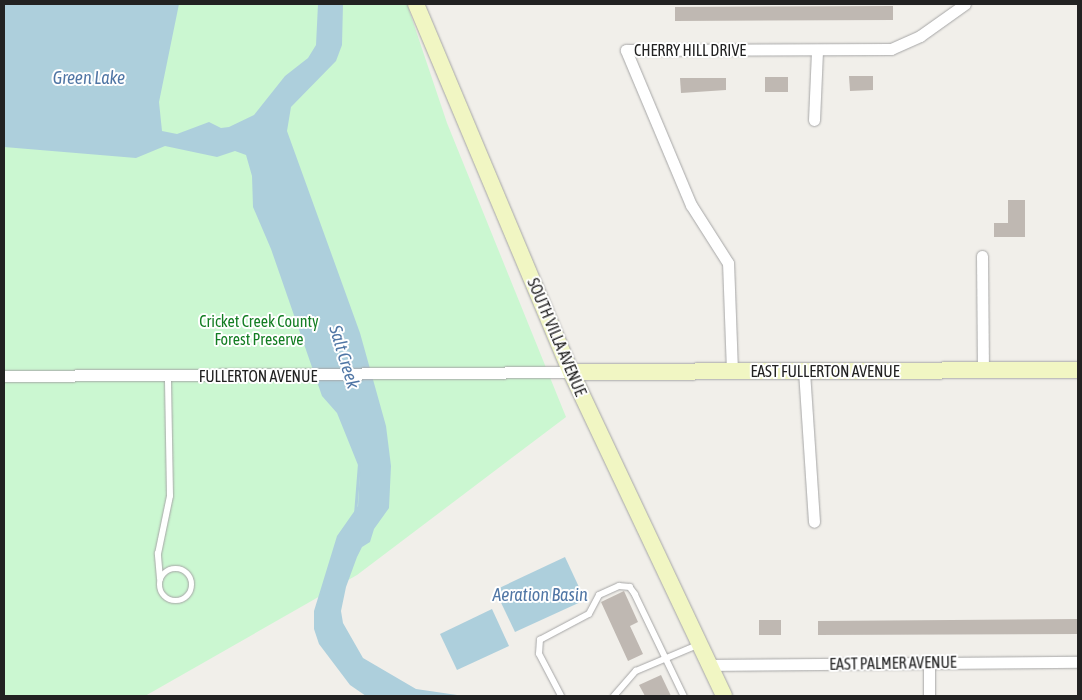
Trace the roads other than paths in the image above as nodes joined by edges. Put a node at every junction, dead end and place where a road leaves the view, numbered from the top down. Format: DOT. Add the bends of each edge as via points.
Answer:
graph roads {
  1 [pos="416,4"];
  2 [pos="964,4"];
  3 [pos="816,50"];
  4 [pos="814,120"];
  5 [pos="982,256"];
  6 [pos="983,370"];
  7 [pos="1078,370"];
  8 [pos="732,371"];
  9 [pos="804,371"];
  10 [pos="571,372"];
  11 [pos="4,376"];
  12 [pos="168,376"];
  13 [pos="814,522"];
  14 [pos="160,579"];
  15 [pos="698,645"];
  16 [pos="666,658"];
  17 [pos="1078,662"];
  18 [pos="929,663"];
  19 [pos="708,665"];
  20 [pos="561,696"];
  21 [pos="614,696"];
  22 [pos="684,696"];
  23 [pos="724,696"];
  24 [pos="929,696"];
  1 -- 10 [label="main road, SOUTH VILLA AVENUE"];
  2 -- 3 [label="street, CHERRY HILL DRIVE" via="920,36 891,48"];
  3 -- 4 [label="street"];
  3 -- 8 [label="street, CHERRY HILL DRIVE" via="626,50 691,205 728,263"];
  5 -- 6 [label="street"];
  6 -- 7 [label="main road, EAST FULLERTON AVENUE"];
  6 -- 9 [label="main road, EAST FULLERTON AVENUE"];
  8 -- 9 [label="main road, EAST FULLERTON AVENUE"];
  8 -- 10 [label="main road, EAST FULLERTON AVENUE"];
  9 -- 13 [label="street"];
  10 -- 12 [label="street, FULLERTON AVENUE"];
  10 -- 15 [label="main road, SOUTH VILLA AVENUE"];
  11 -- 12 [label="street, FULLERTON AVENUE"];
  12 -- 14 [label="lane" via="171,482 157,562"];
  14 -- 14 [label="lane" via="160,589 170,600 181,600 189,593 190,578 183,570 172,569"];
  15 -- 16 [label="lane"];
  15 -- 19 [label="main road, SOUTH VILLA AVENUE"];
  16 -- 20 [label="lane" via="635,594 630,587 619,586 599,595 589,614 540,640 539,654"];
  16 -- 21 [label="lane" via="636,671"];
  16 -- 22 [label="lane"];
  17 -- 18 [label="street, EAST PALMER AVENUE"];
  18 -- 19 [label="street, EAST PALMER AVENUE"];
  18 -- 24 [label="street"];
  19 -- 23 [label="main road, SOUTH VILLA AVENUE"];
}
